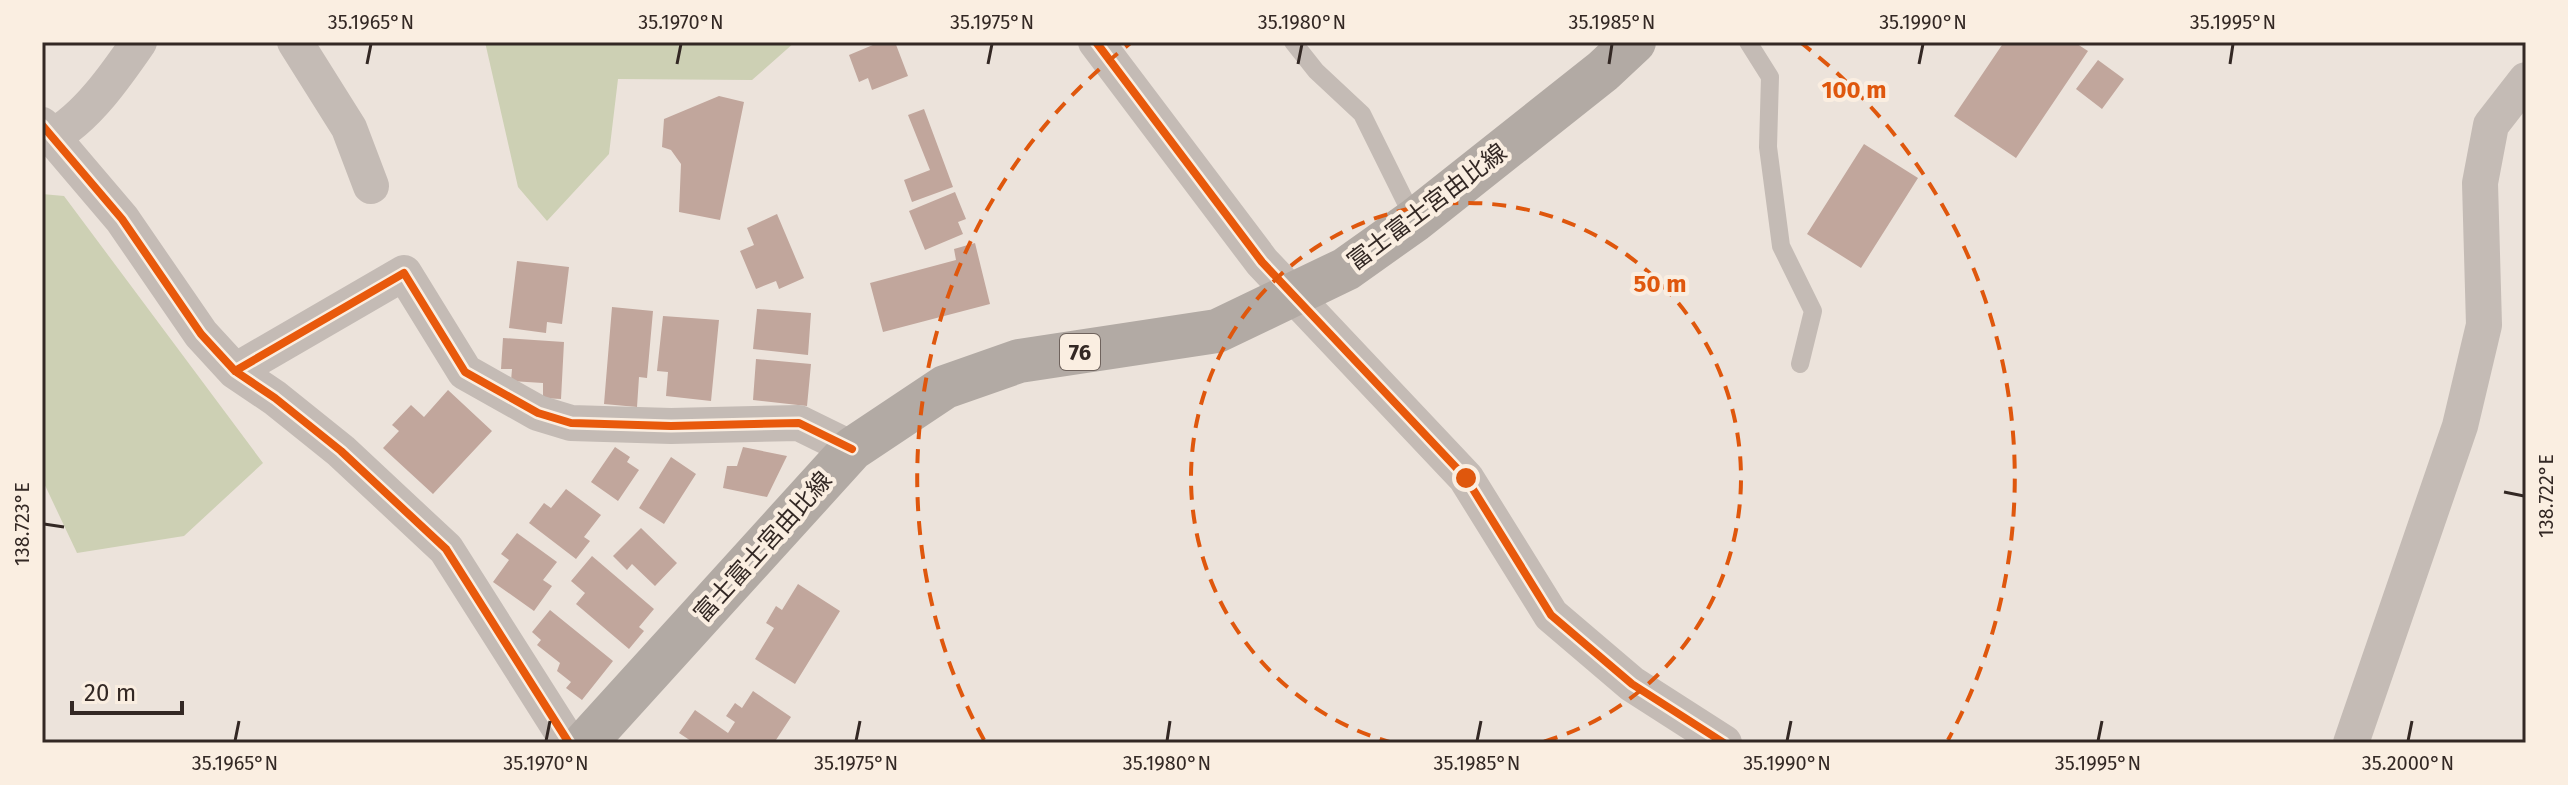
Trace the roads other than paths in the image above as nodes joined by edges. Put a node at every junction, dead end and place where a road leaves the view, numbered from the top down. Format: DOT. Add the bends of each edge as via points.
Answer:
graph roads {
  1 [pos="139,42"];
  2 [pos="295,42"];
  3 [pos="1096,42"];
  4 [pos="1293,42"];
  5 [pos="1634,42"];
  6 [pos="1748,42"];
  7 [pos="2526,80"];
  8 [pos="46,131"];
  9 [pos="371,186"];
  10 [pos="1415,220"];
  11 [pos="1292,295"];
  12 [pos="1800,364"];
  13 [pos="235,371"];
  14 [pos="852,449"];
  15 [pos="1694,732"];
  16 [pos="569,743"];
  17 [pos="585,743"];
  18 [pos="1724,743"];
  19 [pos="2351,743"];
  1 -- 8 [label="street" via="67,128"];
  2 -- 9 [label="street" via="349,128"];
  3 -- 11 [label="street"];
  4 -- 10 [label="lane" via="1362,114"];
  5 -- 10 [label="main road, 富士富士宮由比線 / 76"];
  6 -- 12 [label="lane" via="1770,77 1768,147 1781,246 1813,311"];
  7 -- 19 [label="street" via="2491,125 2480,183 2484,325 2460,426"];
  8 -- 13 [label="street" via="122,219 201,334"];
  10 -- 11 [label="main road, 富士富士宮由比線 / 76" via="1346,269"];
  11 -- 14 [label="main road, 富士富士宮由比線 / 76" via="1217,331 1019,361 945,387"];
  11 -- 15 [label="street" via="1466,478 1551,615"];
  13 -- 14 [label="street" via="404,273 465,372 538,413 571,423 799,423"];
  13 -- 16 [label="street" via="341,451 446,549"];
  14 -- 17 [label="main road, 富士富士宮由比線 / 76"];
  15 -- 18 [label="street"];
}
